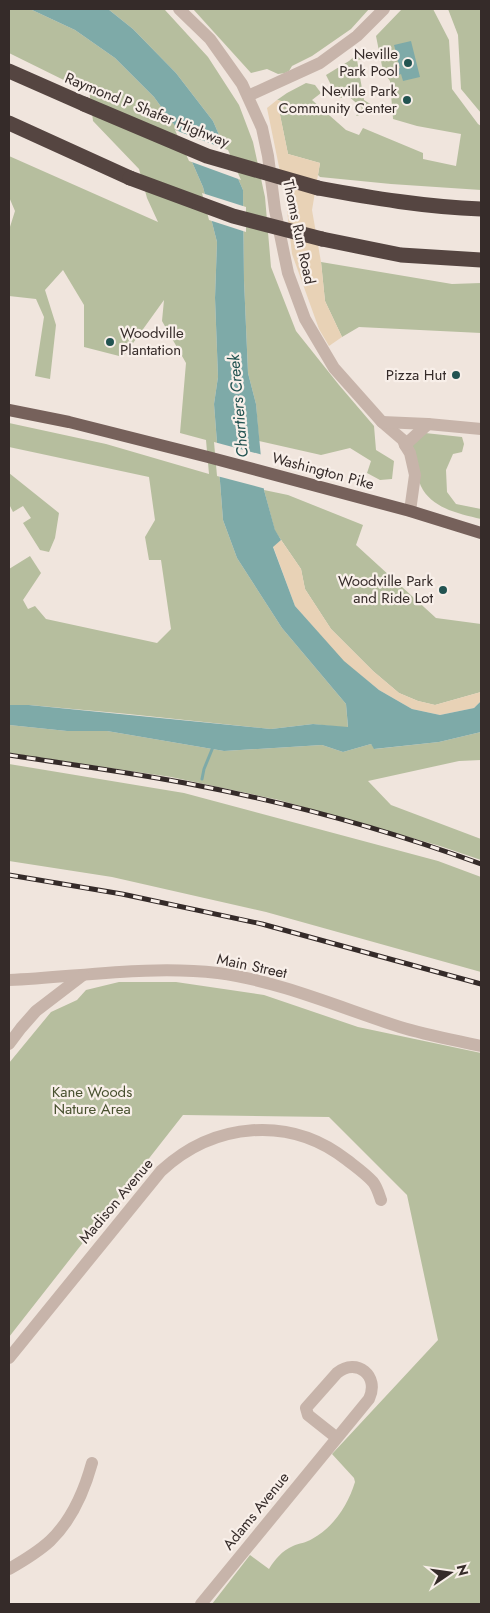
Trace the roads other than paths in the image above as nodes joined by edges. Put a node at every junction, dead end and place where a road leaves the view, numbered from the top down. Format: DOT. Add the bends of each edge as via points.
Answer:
graph roads {
  1 [pos="178,9"];
  2 [pos="384,9"];
  3 [pos="9,71"];
  4 [pos="248,96"];
  5 [pos="9,124"];
  6 [pos="481,208"];
  7 [pos="481,260"];
  8 [pos="9,410"];
  9 [pos="382,422"];
  10 [pos="428,424"];
  11 [pos="481,430"];
  12 [pos="405,445"];
  13 [pos="410,511"];
  14 [pos="481,533"];
  15 [pos="83,975"];
  16 [pos="9,980"];
  17 [pos="9,1044"];
  18 [pos="481,1046"];
  19 [pos="382,1200"];
  20 [pos="9,1358"];
  21 [pos="337,1438"];
  22 [pos="92,1463"];
  23 [pos="9,1569"];
  24 [pos="201,1604"];
  1 -- 4 [label="street, Thoms Run Road" via="210,40"];
  2 -- 4 [label="street" via="357,36 320,63"];
  3 -- 6 [label="highway, Raymond P Shafer Highway, bridge" via="207,156 318,188 386,201"];
  4 -- 9 [label="street, Thoms Run Road" via="262,128 288,273 305,319 334,368"];
  5 -- 7 [label="highway, bridge" via="130,178 233,216 401,255"];
  8 -- 13 [label="main road, Washington Pike" via="208,457"];
  9 -- 10 [label="street"];
  9 -- 12 [label="street, Thoms Run Road"];
  10 -- 11 [label="street"];
  10 -- 12 [label="street"];
  12 -- 13 [label="street, Thoms Run Road" via="415,475"];
  13 -- 14 [label="main road, Washington Pike"];
  15 -- 16 [label="street, Main Street"];
  15 -- 17 [label="street" via="36,1011"];
  15 -- 18 [label="street, Main Street" via="182,970 227,975 264,982 402,1028"];
  19 -- 20 [label="street, Madison Avenue" via="374,1183 337,1152 304,1136 247,1130 206,1141 161,1171"];
  21 -- 21 [label="street, Adams Avenue" via="372,1393 371,1380 356,1367 337,1373 306,1408 308,1415"];
  21 -- 24 [label="street, Adams Avenue"];
  22 -- 23 [label="street" via="82,1494 64,1526 50,1541"];
}
